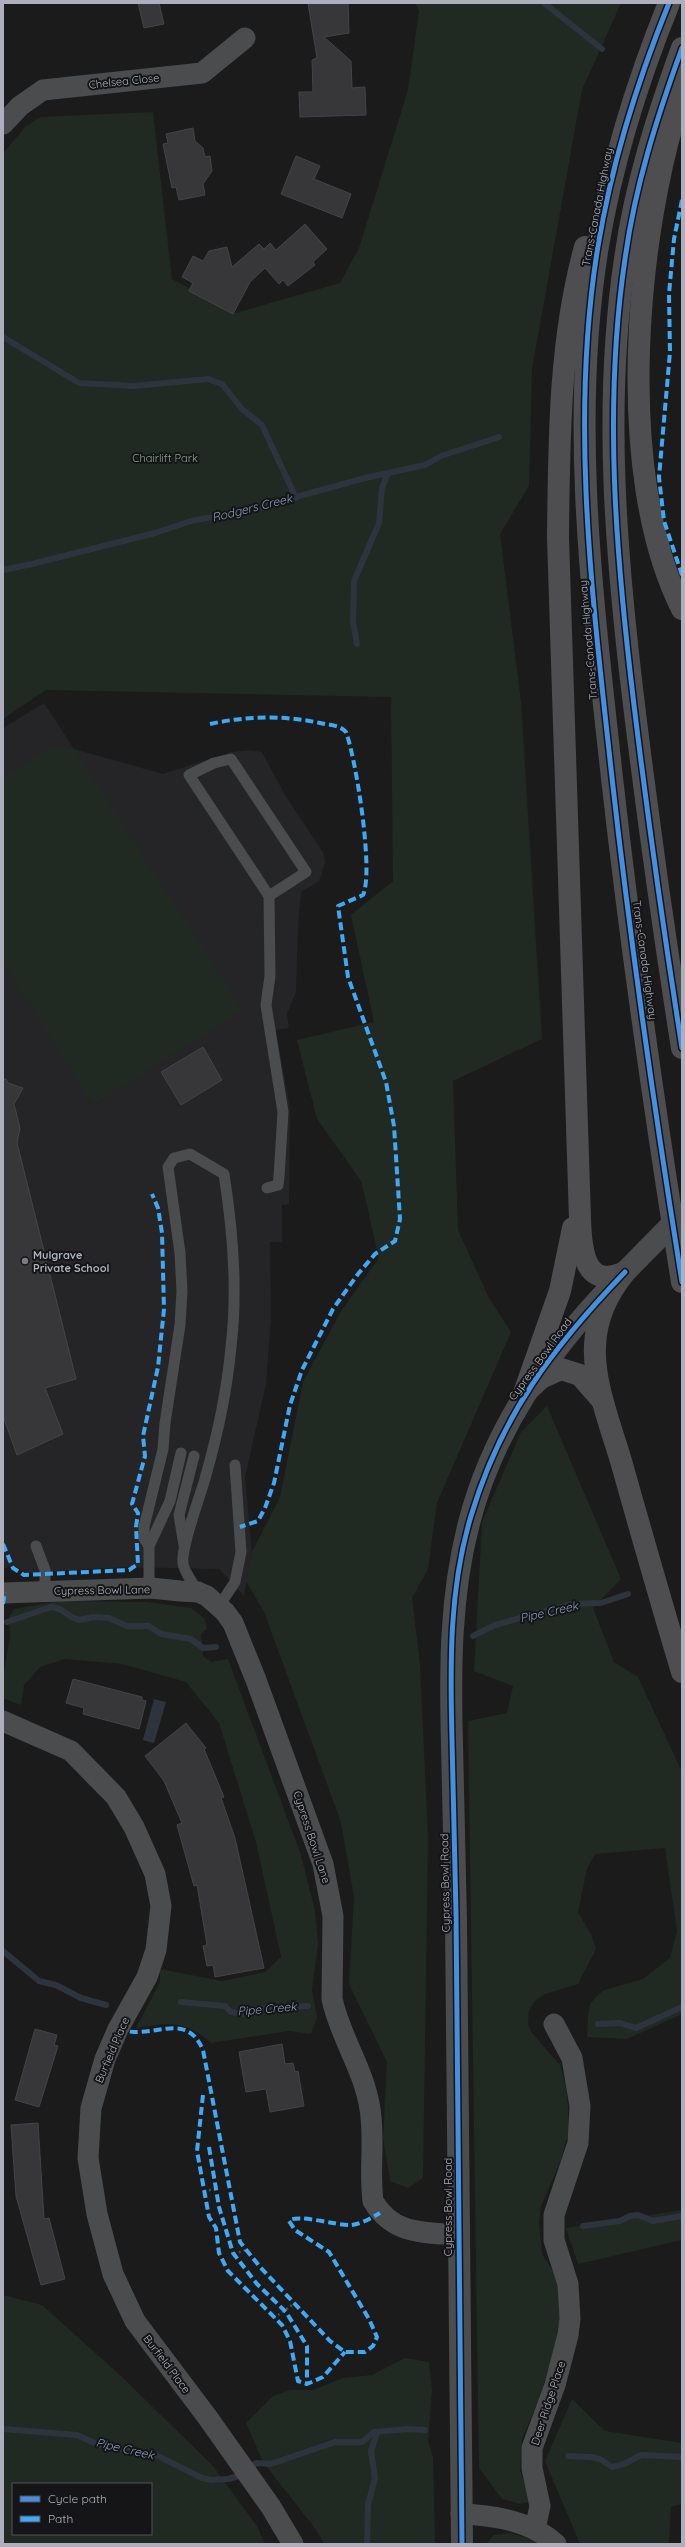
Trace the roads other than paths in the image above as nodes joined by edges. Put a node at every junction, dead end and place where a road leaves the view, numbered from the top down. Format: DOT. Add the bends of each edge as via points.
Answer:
graph roads {
  1 [pos="668,3"];
  2 [pos="245,38"];
  3 [pos="682,48"];
  4 [pos="682,92"];
  5 [pos="3,124"];
  6 [pos="622,136"];
  7 [pos="682,609"];
  8 [pos="269,896"];
  9 [pos="682,1048"];
  10 [pos="580,1176"];
  11 [pos="267,1188"];
  12 [pos="682,1214"];
  13 [pos="625,1272"];
  14 [pos="682,1282"];
  15 [pos="523,1396"];
  16 [pos="606,1410"];
  17 [pos="181,1452"];
  18 [pos="194,1456"];
  19 [pos="235,1465"];
  20 [pos="36,1546"];
  21 [pos="149,1546"];
  22 [pos="184,1548"];
  23 [pos="149,1588"];
  24 [pos="4,1590"];
  25 [pos="45,1591"];
  26 [pos="198,1592"];
  27 [pos="219,1606"];
  28 [pos="682,1672"];
  29 [pos="3,1721"];
  30 [pos="554,2024"];
  31 [pos="458,2235"];
  32 [pos="461,2514"];
  33 [pos="535,2529"];
  34 [pos="293,2544"];
  35 [pos="462,2544"];
  36 [pos="556,2544"];
  1 -- 6 [label="highway, Trans-Canada Highway"];
  2 -- 5 [label="street, Chelsea Close" via="202,73 43,90 20,106"];
  3 -- 9 [label="highway, Trans-Canada Highway" via="650,144 625,256 617,323 613,421 617,535 628,654 650,835"];
  4 -- 7 [label="highway" via="666,149 648,250 642,311 640,407 645,490 651,523 660,558"];
  6 -- 10 [label="highway" via="601,192 584,249 573,306 565,364 559,483 561,677"];
  6 -- 14 [label="highway, Trans-Canada Highway" via="606,202 591,303 585,419 588,521 599,657 620,846"];
  8 -- 8 [label="lane" via="306,872 231,759 198,769 189,775"];
  8 -- 11 [label="lane" via="270,976 266,1005 283,1112 278,1185"];
  10 -- 13 [label="highway" via="580,1237 588,1265 597,1276 604,1278"];
  10 -- 15 [label="highway" via="571,1241 560,1292"];
  12 -- 13 [label="street, Cypress Bowl Road, bridge"];
  13 -- 15 [label="street, Cypress Bowl Road" via="572,1329"];
  13 -- 16 [label="highway" via="607,1298 596,1330 595,1363"];
  15 -- 16 [label="highway" via="541,1378 561,1368 571,1370 588,1381"];
  15 -- 31 [label="street, Cypress Bowl Road" via="494,1451 470,1520 460,1563 452,1634"];
  16 -- 28 [label="highway"];
  17 -- 21 [label="lane" via="170,1501"];
  18 -- 22 [label="lane" via="179,1515"];
  19 -- 27 [label="lane" via="242,1552 235,1582"];
  20 -- 25 [label="lane" via="44,1570"];
  21 -- 22 [label="lane" via="144,1538 144,1527 163,1449 177,1355 182,1290 177,1218 168,1167 174,1158 190,1154 224,1174 229,1206 234,1301 224,1399 211,1458"];
  21 -- 23 [label="lane"];
  22 -- 26 [label="lane" via="182,1564"];
  23 -- 25 [label="street, Cypress Bowl Lane"];
  23 -- 26 [label="street, Cypress Bowl Lane"];
  24 -- 25 [label="street, Cypress Bowl Lane"];
  26 -- 27 [label="street, Cypress Bowl Lane"];
  27 -- 31 [label="street, Cypress Bowl Lane" via="233,1623 240,1638 290,1768 323,1864 333,1916 332,1999 334,2012 358,2062 370,2110 373,2201 380,2213 401,2228 415,2232"];
  29 -- 34 [label="street, Burfield Place" via="71,1751 116,1797 134,1827 155,1874 161,1906 156,1950 146,1977 105,2059 91,2108 88,2158 97,2214 113,2274 135,2321 208,2418 271,2507"];
  30 -- 33 [label="street, Deer Ridge Place" via="572,2058 580,2106 578,2143 554,2215 554,2240 568,2284 570,2319 555,2385 532,2448 532,2468 540,2506"];
  31 -- 32 [label="street, Cypress Bowl Road" via="462,2376"];
  32 -- 33 [label="street" via="488,2515"];
  32 -- 35 [label="street, Cypress Bowl Road"];
  33 -- 36 [label="street"];
}
